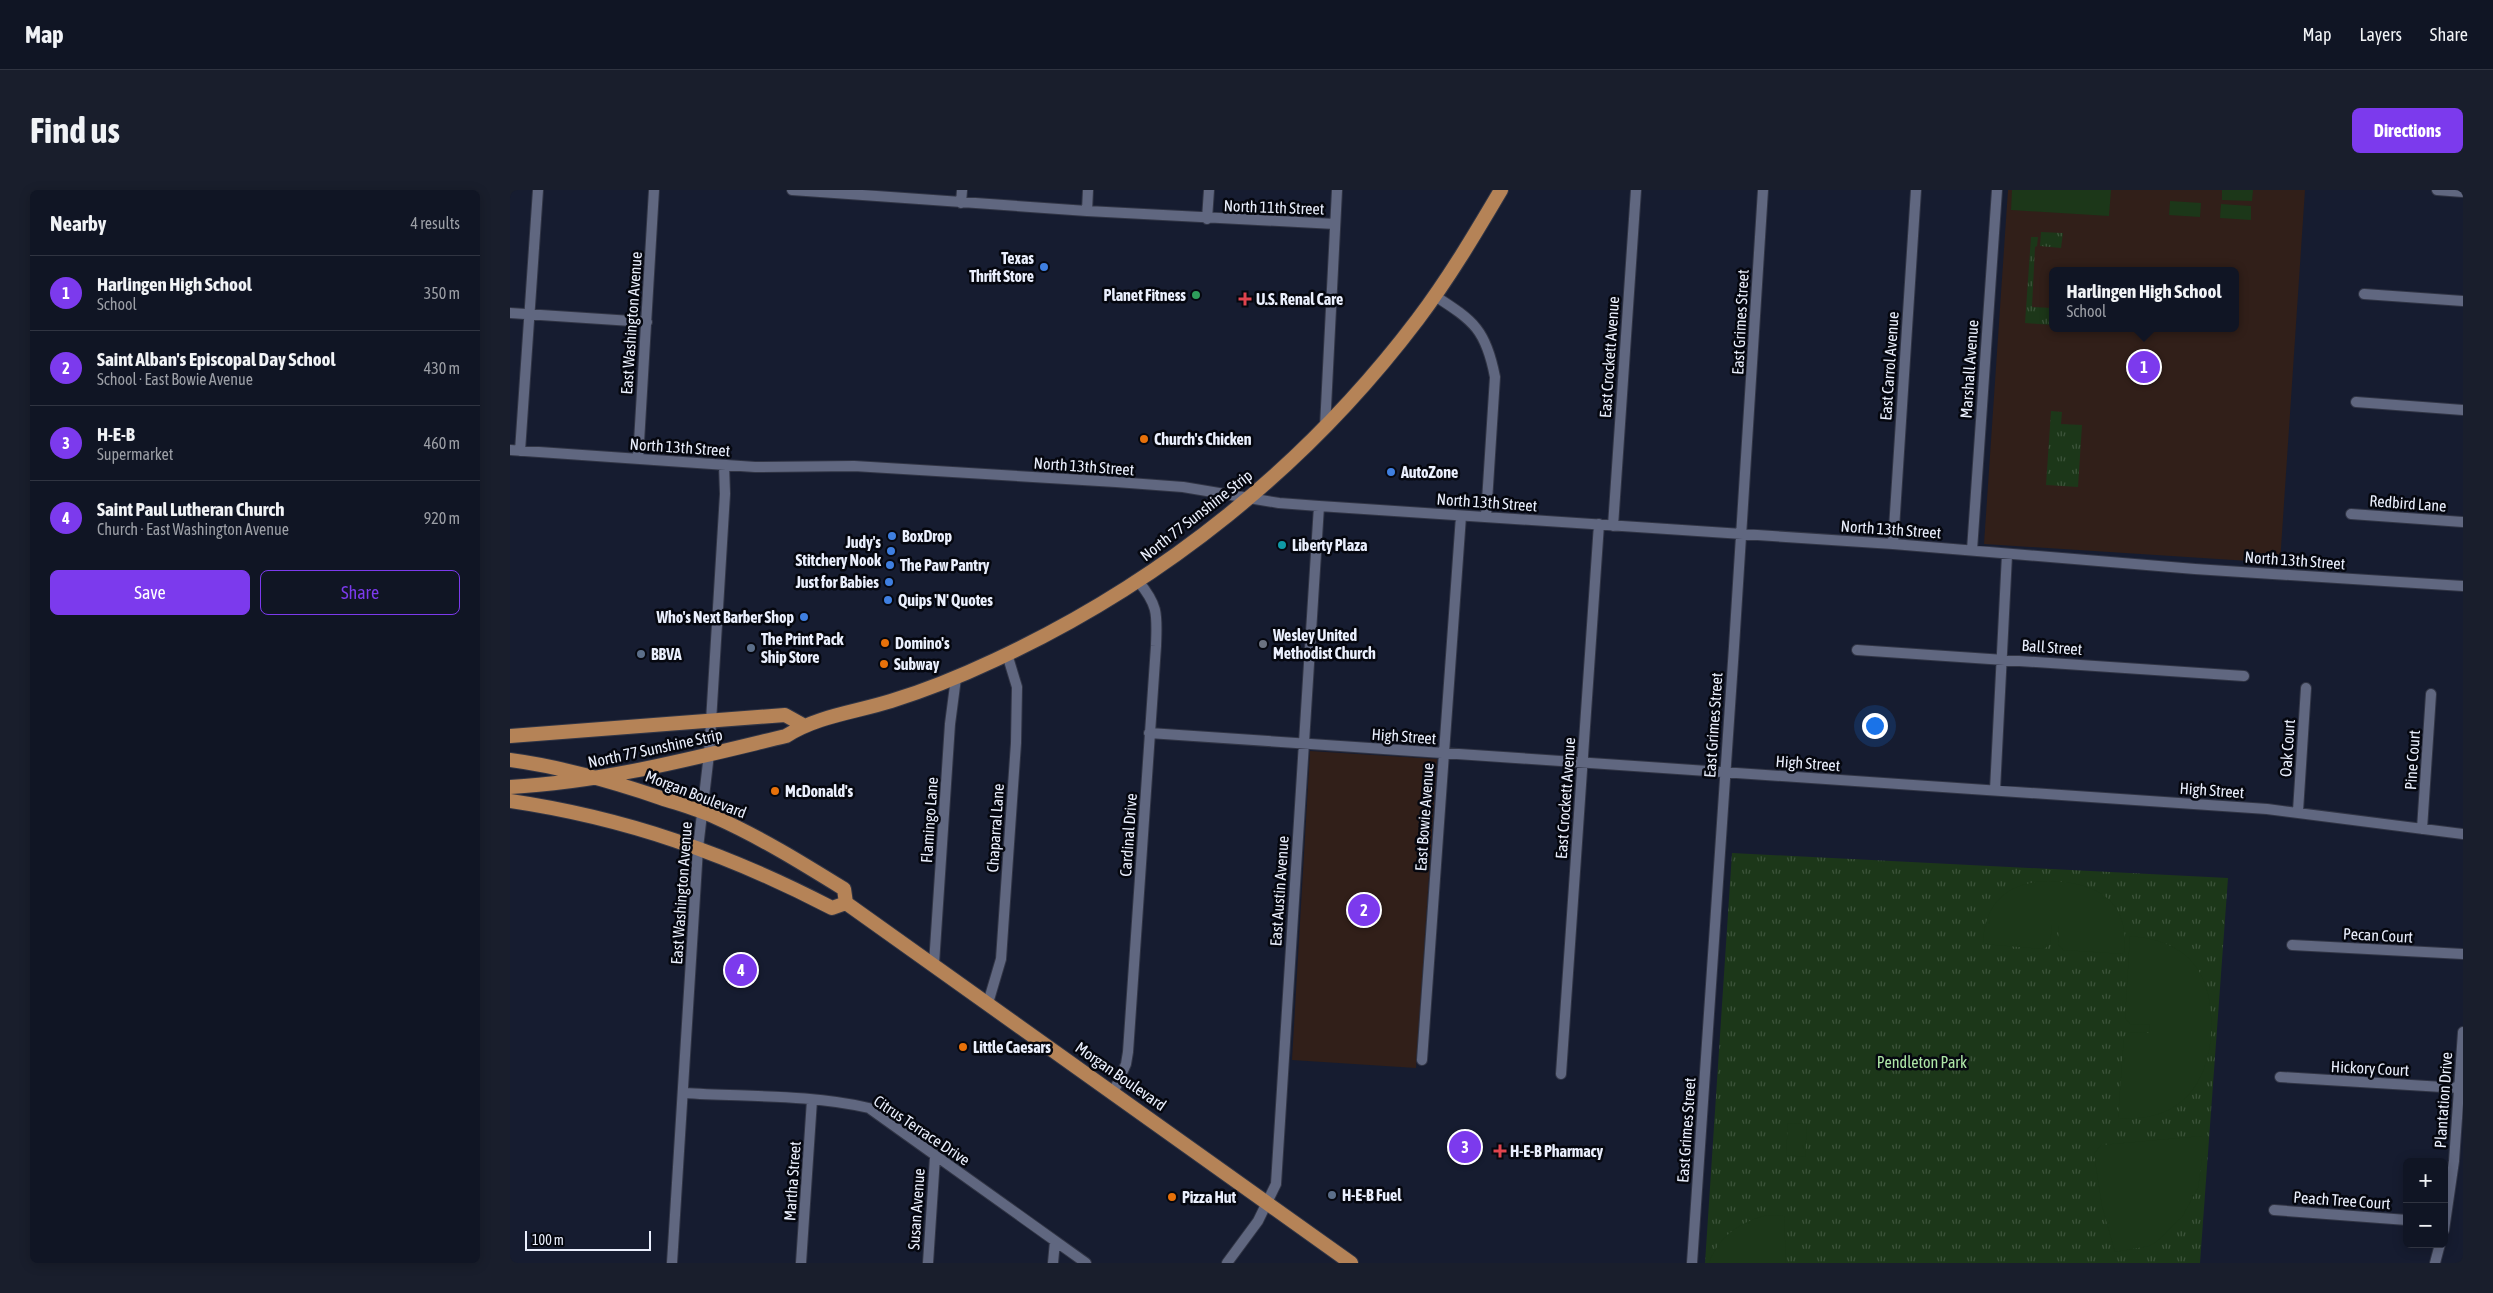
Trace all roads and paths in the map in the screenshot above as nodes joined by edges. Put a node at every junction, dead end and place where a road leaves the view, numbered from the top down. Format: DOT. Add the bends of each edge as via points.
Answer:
graph roads {
  1 [pos="538,190"];
  2 [pos="654,190"];
  3 [pos="792,190"];
  4 [pos="962,190"];
  5 [pos="1088,190"];
  6 [pos="1209,190"];
  7 [pos="1337,190"];
  8 [pos="1501,190"];
  9 [pos="1636,190"];
  10 [pos="1763,190"];
  11 [pos="1916,190"];
  12 [pos="1997,190"];
  13 [pos="2437,190"];
  14 [pos="836,191"];
  15 [pos="2463,192"];
  16 [pos="961,203"];
  17 [pos="1087,212"];
  18 [pos="1207,219"];
  19 [pos="1335,224"];
  20 [pos="2364,294"];
  21 [pos="1434,296"];
  22 [pos="2463,301"];
  23 [pos="510,313"];
  24 [pos="529,314"];
  25 [pos="647,322"];
  26 [pos="2356,402"];
  27 [pos="2463,410"];
  28 [pos="1325,427"];
  29 [pos="515,451"];
  30 [pos="638,459"];
  31 [pos="724,465"];
  32 [pos="1251,498"];
  33 [pos="1319,506"];
  34 [pos="2351,514"];
  35 [pos="1461,516"];
  36 [pos="1486,517"];
  37 [pos="2463,522"];
  38 [pos="1599,524"];
  39 [pos="1613,526"];
  40 [pos="1743,534"];
  41 [pos="1893,544"];
  42 [pos="1972,550"];
  43 [pos="2007,554"];
  44 [pos="1138,581"];
  45 [pos="2463,586"];
  46 [pos="1857,650"];
  47 [pos="1008,654"];
  48 [pos="2001,659"];
  49 [pos="2244,676"];
  50 [pos="956,678"];
  51 [pos="2306,688"];
  52 [pos="2431,694"];
  53 [pos="712,720"];
  54 [pos="803,725"];
  55 [pos="1150,733"];
  56 [pos="510,736"];
  57 [pos="1304,744"];
  58 [pos="1443,753"];
  59 [pos="709,754"];
  60 [pos="510,760"];
  61 [pos="1582,762"];
  62 [pos="1724,772"];
  63 [pos="602,778"];
  64 [pos="510,787"];
  65 [pos="1995,790"];
  66 [pos="510,801"];
  67 [pos="2298,811"];
  68 [pos="702,812"];
  69 [pos="2422,829"];
  70 [pos="2463,834"];
  71 [pos="698,848"];
  72 [pos="846,903"];
  73 [pos="2292,946"];
  74 [pos="2463,954"];
  75 [pos="934,964"];
  76 [pos="988,1003"];
  77 [pos="2463,1032"];
  78 [pos="1422,1060"];
  79 [pos="1561,1074"];
  80 [pos="2280,1077"];
  81 [pos="2459,1088"];
  82 [pos="684,1093"];
  83 [pos="1114,1093"];
  84 [pos="812,1100"];
  85 [pos="935,1157"];
  86 [pos="2459,1161"];
  87 [pos="1267,1203"];
  88 [pos="2274,1210"];
  89 [pos="2448,1211"];
  90 [pos="2403,1220"];
  91 [pos="1055,1241"];
  92 [pos="2439,1248"];
  93 [pos="672,1263"];
  94 [pos="801,1263"];
  95 [pos="928,1263"];
  96 [pos="1053,1263"];
  97 [pos="1086,1263"];
  98 [pos="1226,1263"];
  99 [pos="1351,1263"];
  100 [pos="1692,1263"];
  101 [pos="2435,1263"];
  1 -- 24 [label="street"];
  2 -- 25 [label="street, East Washington Avenue"];
  3 -- 14 [label="street, North 11th Street"];
  4 -- 16 [label="street"];
  5 -- 17 [label="street"];
  6 -- 18 [label="street"];
  7 -- 19 [label="street"];
  8 -- 21 [label="main road, North 77 Sunshine Strip"];
  9 -- 39 [label="street, East Crockett Avenue"];
  10 -- 40 [label="street, East Grimes Street"];
  11 -- 41 [label="street, East Carrol Avenue"];
  12 -- 42 [label="street, Marshall Avenue"];
  13 -- 15 [label="street"];
  14 -- 16 [label="street, North 11th Street"];
  16 -- 17 [label="street, North 11th Street"];
  17 -- 18 [label="street, North 11th Street"];
  18 -- 19 [label="street, North 11th Street"];
  19 -- 28 [label="street"];
  20 -- 22 [label="street"];
  21 -- 28 [label="main road, North 77 Sunshine Strip" via="1386,360"];
  21 -- 36 [label="street" via="1474,324 1485,339 1491,356 1494,377"];
  23 -- 24 [label="street"];
  24 -- 25 [label="street"];
  24 -- 29 [label="street"];
  25 -- 30 [label="street, East Washington Avenue"];
  26 -- 27 [label="street"];
  28 -- 32 [label="main road, North 77 Sunshine Strip"];
  29 -- 30 [label="street, North 13th Street"];
  30 -- 31 [label="street, North 13th Street"];
  31 -- 32 [label="street, North 13th Street" via="878,467 1183,488"];
  31 -- 53 [label="street, East Washington Avenue"];
  32 -- 33 [label="street, North 13th Street"];
  32 -- 44 [label="main road, North 77 Sunshine Strip"];
  33 -- 35 [label="street, North 13th Street"];
  33 -- 57 [label="street, East Austin Avenue"];
  34 -- 37 [label="street, Redbird Lane"];
  35 -- 36 [label="street, North 13th Street"];
  35 -- 58 [label="street, East Bowie Avenue"];
  36 -- 38 [label="street, North 13th Street"];
  38 -- 39 [label="street, North 13th Street"];
  38 -- 61 [label="street, East Crockett Avenue"];
  39 -- 40 [label="street, North 13th Street"];
  40 -- 41 [label="street, North 13th Street"];
  40 -- 62 [label="street, East Grimes Street"];
  41 -- 42 [label="street, North 13th Street"];
  42 -- 43 [label="street, North 13th Street"];
  43 -- 45 [label="street, North 13th Street"];
  43 -- 48 [label="street"];
  44 -- 47 [label="main road, North 77 Sunshine Strip"];
  44 -- 55 [label="street, Cardinal Drive" via="1152,597 1156,611"];
  46 -- 48 [label="street, Ball Street"];
  47 -- 50 [label="main road, North 77 Sunshine Strip"];
  47 -- 76 [label="street, Chaparral Lane" via="1017,687 1016,743 1001,959"];
  48 -- 49 [label="street, Ball Street"];
  48 -- 65 [label="street"];
  50 -- 54 [label="main road, North 77 Sunshine Strip" via="890,701"];
  50 -- 75 [label="street, Flamingo Lane"];
  51 -- 67 [label="street, Oak Court"];
  52 -- 69 [label="street, Pine Court"];
  53 -- 54 [label="main road, North 77 Sunshine Strip" via="785,715"];
  53 -- 56 [label="main road, North 77 Sunshine Strip"];
  53 -- 59 [label="street, East Washington Avenue"];
  54 -- 59 [label="main road, North 77 Sunshine Strip" via="786,736"];
  55 -- 57 [label="street, High Street"];
  55 -- 83 [label="street, Cardinal Drive" via="1128,1052"];
  57 -- 58 [label="street, High Street"];
  57 -- 87 [label="street, East Austin Avenue" via="1276,1184"];
  58 -- 61 [label="street, High Street"];
  58 -- 78 [label="street, East Bowie Avenue"];
  59 -- 63 [label="main road, North 77 Sunshine Strip"];
  59 -- 68 [label="street, East Washington Avenue"];
  60 -- 63 [label="main road, Morgan Boulevard"];
  61 -- 62 [label="street, High Street"];
  61 -- 79 [label="street, East Crockett Avenue"];
  62 -- 65 [label="street, High Street"];
  62 -- 100 [label="street, East Grimes Street"];
  63 -- 64 [label="main road, North 77 Sunshine Strip"];
  63 -- 68 [label="main road, Morgan Boulevard"];
  65 -- 67 [label="street, High Street"];
  66 -- 71 [label="main road" via="618,822"];
  67 -- 69 [label="street, High Street"];
  68 -- 71 [label="street, East Washington Avenue"];
  68 -- 72 [label="main road, Morgan Boulevard" via="767,843 829,880 844,890"];
  69 -- 70 [label="street, High Street"];
  71 -- 72 [label="main road" via="758,872 832,908"];
  71 -- 82 [label="street, East Washington Avenue"];
  72 -- 75 [label="main road, Morgan Boulevard"];
  73 -- 74 [label="street, Pecan Court"];
  75 -- 76 [label="main road, Morgan Boulevard"];
  76 -- 83 [label="main road, Morgan Boulevard"];
  77 -- 81 [label="street, Plantation Drive"];
  80 -- 81 [label="street, Hickory Court"];
  81 -- 86 [label="street, Plantation Drive"];
  82 -- 84 [label="street, Citrus Terrace Drive"];
  82 -- 93 [label="street, East Washington Avenue"];
  83 -- 87 [label="main road, Morgan Boulevard"];
  84 -- 85 [label="street, Citrus Terrace Drive" via="869,1108"];
  84 -- 94 [label="street, Martha Street"];
  85 -- 91 [label="street, Citrus Terrace Drive"];
  85 -- 95 [label="street, Susan Avenue"];
  86 -- 89 [label="street, Plantation Drive"];
  87 -- 98 [label="street, East Austin Avenue" via="1258,1221"];
  87 -- 99 [label="main road, Morgan Boulevard"];
  88 -- 90 [label="street, Peach Tree Court"];
  91 -- 96 [label="street"];
  91 -- 97 [label="street, Citrus Terrace Drive"];
  92 -- 101 [label="street"];
}
